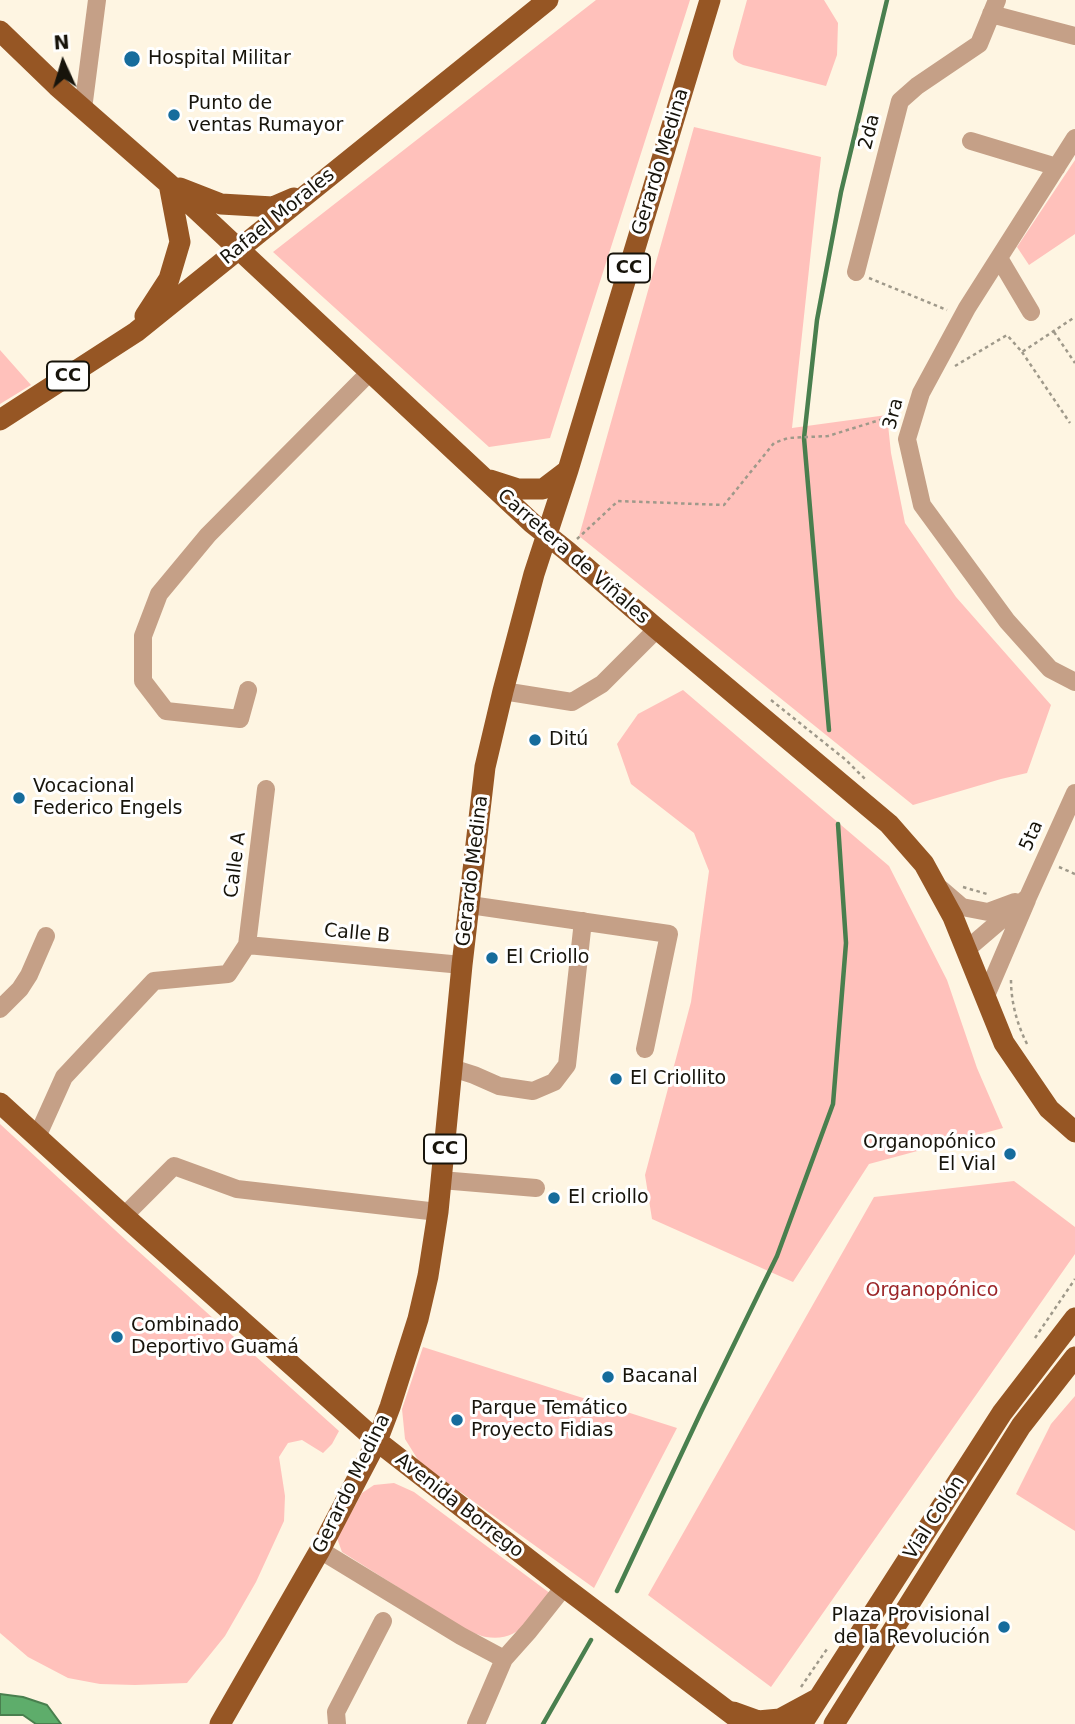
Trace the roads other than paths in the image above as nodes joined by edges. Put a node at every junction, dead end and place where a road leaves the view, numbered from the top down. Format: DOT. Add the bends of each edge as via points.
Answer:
graph roads {
  1 [pos="97,0"];
  2 [pos="548,0"];
  3 [pos="710,0"];
  4 [pos="994,7"];
  5 [pos="0,31"];
  6 [pos="1075,36"];
  7 [pos="83,108"];
  8 [pos="1075,138"];
  9 [pos="971,141"];
  10 [pos="1056,167"];
  11 [pos="169,184"];
  12 [pos="310,191"];
  13 [pos="238,249"];
  14 [pos="999,258"];
  15 [pos="856,272"];
  16 [pos="1031,312"];
  17 [pos="136,332"];
  18 [pos="370,372"];
  19 [pos="0,421"];
  20 [pos="568,470"];
  21 [pos="482,477"];
  22 [pos="547,535"];
  23 [pos="657,629"];
  24 [pos="1075,682"];
  25 [pos="248,690"];
  26 [pos="503,691"];
  27 [pos="266,789"];
  28 [pos="1075,793"];
  29 [pos="934,883"];
  30 [pos="1028,897"];
  31 [pos="470,905"];
  32 [pos="583,921"];
  33 [pos="46,936"];
  34 [pos="247,945"];
  35 [pos="966,950"];
  36 [pos="463,965"];
  37 [pos="985,998"];
  38 [pos="0,1009"];
  39 [pos="645,1049"];
  40 [pos="452,1068"];
  41 [pos="0,1103"];
  42 [pos="1075,1132"];
  43 [pos="37,1137"];
  44 [pos="442,1180"];
  45 [pos="536,1188"];
  46 [pos="438,1212"];
  47 [pos="124,1216"];
  48 [pos="1075,1306"];
  49 [pos="1075,1318"];
  50 [pos="1050,1349"];
  51 [pos="1075,1357"];
  52 [pos="377,1441"];
  53 [pos="320,1550"];
  54 [pos="564,1587"];
  55 [pos="383,1621"];
  56 [pos="504,1659"];
  57 [pos="819,1698"];
  58 [pos="846,1714"];
  59 [pos="730,1717"];
  60 [pos="220,1724"];
  61 [pos="337,1724"];
  62 [pos="476,1724"];
  63 [pos="745,1724"];
  64 [pos="802,1724"];
  65 [pos="834,1724"];
  1 -- 7 [label="street"];
  2 -- 12 [label="main road, Rafael Morales / CC"];
  3 -- 20 [label="main road, Gerardo Medina / CC"];
  4 -- 6 [label="street"];
  4 -- 15 [label="street, 2da" via="979,44 900,101"];
  5 -- 7 [label="main road, Carretera de Viñales"];
  7 -- 11 [label="main road, Carretera de Viñales"];
  8 -- 10 [label="street, 3ra"];
  9 -- 10 [label="street"];
  10 -- 14 [label="street, 3ra"];
  11 -- 12 [label="main road" via="221,204 273,207"];
  11 -- 13 [label="main road, Carretera de Viñales"];
  11 -- 17 [label="main road" via="180,242 169,279"];
  12 -- 13 [label="main road, Rafael Morales / CC"];
  13 -- 17 [label="main road, Rafael Morales / CC"];
  13 -- 18 [label="main road, Carretera de Viñales"];
  14 -- 16 [label="street"];
  14 -- 24 [label="street, 3ra" via="927,382 907,439 922,505 1007,621 1050,669"];
  17 -- 19 [label="main road, Rafael Morales / CC"];
  18 -- 21 [label="main road, Carretera de Viñales"];
  18 -- 25 [label="street" via="214,529 159,594 143,636 144,681 166,711 240,719"];
  20 -- 21 [label="main road" via="543,489 518,489"];
  20 -- 22 [label="main road, Gerardo Medina / CC"];
  21 -- 22 [label="main road, Carretera de Viñales"];
  22 -- 23 [label="main road, Carretera de Viñales"];
  22 -- 26 [label="main road, Gerardo Medina / CC"];
  23 -- 26 [label="street" via="602,684 572,702"];
  23 -- 29 [label="main road, Carretera de Viñales" via="889,824 924,864"];
  26 -- 31 [label="main road, Gerardo Medina / CC" via="485,767"];
  27 -- 34 [label="street, Calle A"];
  28 -- 30 [label="street, 5ta"];
  29 -- 30 [label="street" via="962,907 988,912"];
  29 -- 35 [label="main road, Carretera de Viñales"];
  30 -- 35 [label="street, 5ta"];
  30 -- 37 [label="street, 5ta"];
  31 -- 32 [label="street"];
  31 -- 36 [label="main road, Gerardo Medina / CC"];
  32 -- 39 [label="street" via="669,934"];
  32 -- 40 [label="street" via="567,1065 554,1082 533,1091 499,1086"];
  33 -- 38 [label="street" via="29,975"];
  34 -- 36 [label="street, Calle B"];
  34 -- 43 [label="street" via="228,974 154,981 64,1077"];
  35 -- 37 [label="main road, Carretera de Viñales"];
  36 -- 40 [label="main road, Gerardo Medina / CC"];
  37 -- 42 [label="main road, Carretera de Viñales" via="1004,1044 1049,1109"];
  40 -- 44 [label="main road, Gerardo Medina / CC"];
  41 -- 43 [label="main road, Avenida Borrego"];
  43 -- 47 [label="main road, Avenida Borrego"];
  44 -- 45 [label="street"];
  44 -- 46 [label="main road, Gerardo Medina / CC"];
  46 -- 47 [label="street" via="237,1189 174,1166"];
  46 -- 52 [label="main road, Gerardo Medina / CC" via="418,1319"];
  47 -- 52 [label="main road, Avenida Borrego"];
  48 -- 50 [label="main road"];
  49 -- 50 [label="main road, Vial Colón"];
  50 -- 57 [label="main road, Vial Colón" via="1002,1413"];
  51 -- 58 [label="main road, Vial Colón" via="1021,1426"];
  52 -- 53 [label="main road, Gerardo Medina / CC"];
  52 -- 54 [label="main road, Avenida Borrego"];
  53 -- 56 [label="street"];
  53 -- 60 [label="main road, Gerardo Medina / CC"];
  54 -- 56 [label="street"];
  54 -- 59 [label="main road, Avenida Borrego"];
  55 -- 61 [label="street" via="336,1712"];
  56 -- 62 [label="street"];
  57 -- 59 [label="main road" via="780,1719"];
  57 -- 64 [label="main road, Vial Colón"];
  58 -- 65 [label="main road, Vial Colón"];
  59 -- 63 [label="main road, Avenida Borrego"];
}
